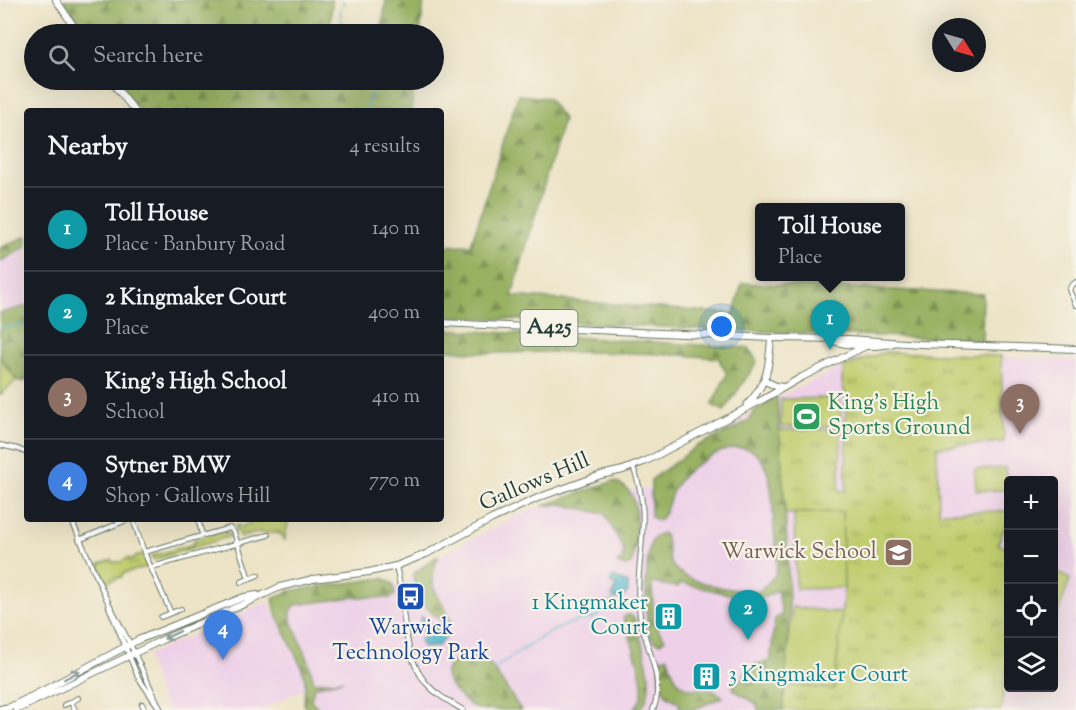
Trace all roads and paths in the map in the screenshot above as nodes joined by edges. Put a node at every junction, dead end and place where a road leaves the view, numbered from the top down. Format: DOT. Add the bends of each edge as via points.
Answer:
graph roads {
  1 [pos="56,0"];
  2 [pos="72,24"];
  3 [pos="118,90"];
  4 [pos="133,108"];
  5 [pos="1076,282"];
  6 [pos="1076,305"];
  7 [pos="444,323"];
  8 [pos="771,338"];
  9 [pos="830,340"];
  10 [pos="895,343"];
  11 [pos="872,344"];
  12 [pos="1076,349"];
  13 [pos="765,381"];
  14 [pos="783,387"];
  15 [pos="745,408"];
  16 [pos="0,445"];
  17 [pos="24,452"];
  18 [pos="633,467"];
  19 [pos="72,522"];
  20 [pos="124,522"];
  21 [pos="132,522"];
  22 [pos="199,522"];
  23 [pos="202,534"];
  24 [pos="268,535"];
  25 [pos="80,540"];
  26 [pos="238,542"];
  27 [pos="144,552"];
  28 [pos="396,566"];
  29 [pos="152,567"];
  30 [pos="258,575"];
  31 [pos="249,579"];
  32 [pos="241,582"];
  33 [pos="263,594"];
  34 [pos="181,609"];
  35 [pos="171,613"];
  36 [pos="161,617"];
  37 [pos="127,645"];
  38 [pos="131,654"];
  39 [pos="78,698"];
  40 [pos="71,702"];
  41 [pos="142,704"];
  42 [pos="64,705"];
  43 [pos="0,709"];
  44 [pos="16,710"];
  45 [pos="75,710"];
  46 [pos="144,710"];
  47 [pos="161,710"];
  48 [pos="463,710"];
  49 [pos="653,710"];
  1 -- 2 [label="street"];
  3 -- 4 [label="street"];
  5 -- 6 [label="street" via="1069,290"];
  7 -- 8 [label="street, A425"];
  8 -- 9 [label="street, A425"];
  8 -- 13 [label="street, Gallows Hill"];
  9 -- 10 [label="street, A425"];
  9 -- 11 [label="street, A425"];
  10 -- 11 [label="street, A425"];
  10 -- 12 [label="street, A425"];
  11 -- 14 [label="street, Gallows Hill"];
  13 -- 14 [label="street"];
  13 -- 15 [label="street, Gallows Hill"];
  14 -- 15 [label="street, Gallows Hill"];
  15 -- 18 [label="street, Gallows Hill"];
  16 -- 17 [label="street"];
  18 -- 28 [label="street, Gallows Hill" via="580,479"];
  18 -- 49 [label="street" via="644,527 639,605 657,680"];
  19 -- 25 [label="street"];
  20 -- 25 [label="street"];
  21 -- 27 [label="street"];
  22 -- 23 [label="street"];
  23 -- 26 [label="street" via="230,528"];
  23 -- 27 [label="street"];
  24 -- 26 [label="street"];
  25 -- 37 [label="street"];
  26 -- 29 [label="street"];
  26 -- 31 [label="street"];
  27 -- 29 [label="street"];
  28 -- 33 [label="street, Gallows Hill" via="294,583"];
  28 -- 48 [label="street" via="416,668 436,693"];
  29 -- 35 [label="street"];
  30 -- 31 [label="street"];
  31 -- 32 [label="street"];
  33 -- 37 [label="street, Gallows Hill" via="244,597"];
  33 -- 38 [label="street, Gallows Hill, one-way"];
  34 -- 35 [label="street"];
  35 -- 36 [label="street"];
  37 -- 38 [label="street"];
  43 -- 37 [label="street, Gallows Hill, one-way"];
  38 -- 44 [label="street, Gallows Hill"];
  38 -- 47 [label="street"];
  39 -- 40 [label="street"];
  40 -- 42 [label="street"];
  40 -- 45 [label="street"];
  41 -- 46 [label="street"];
}
